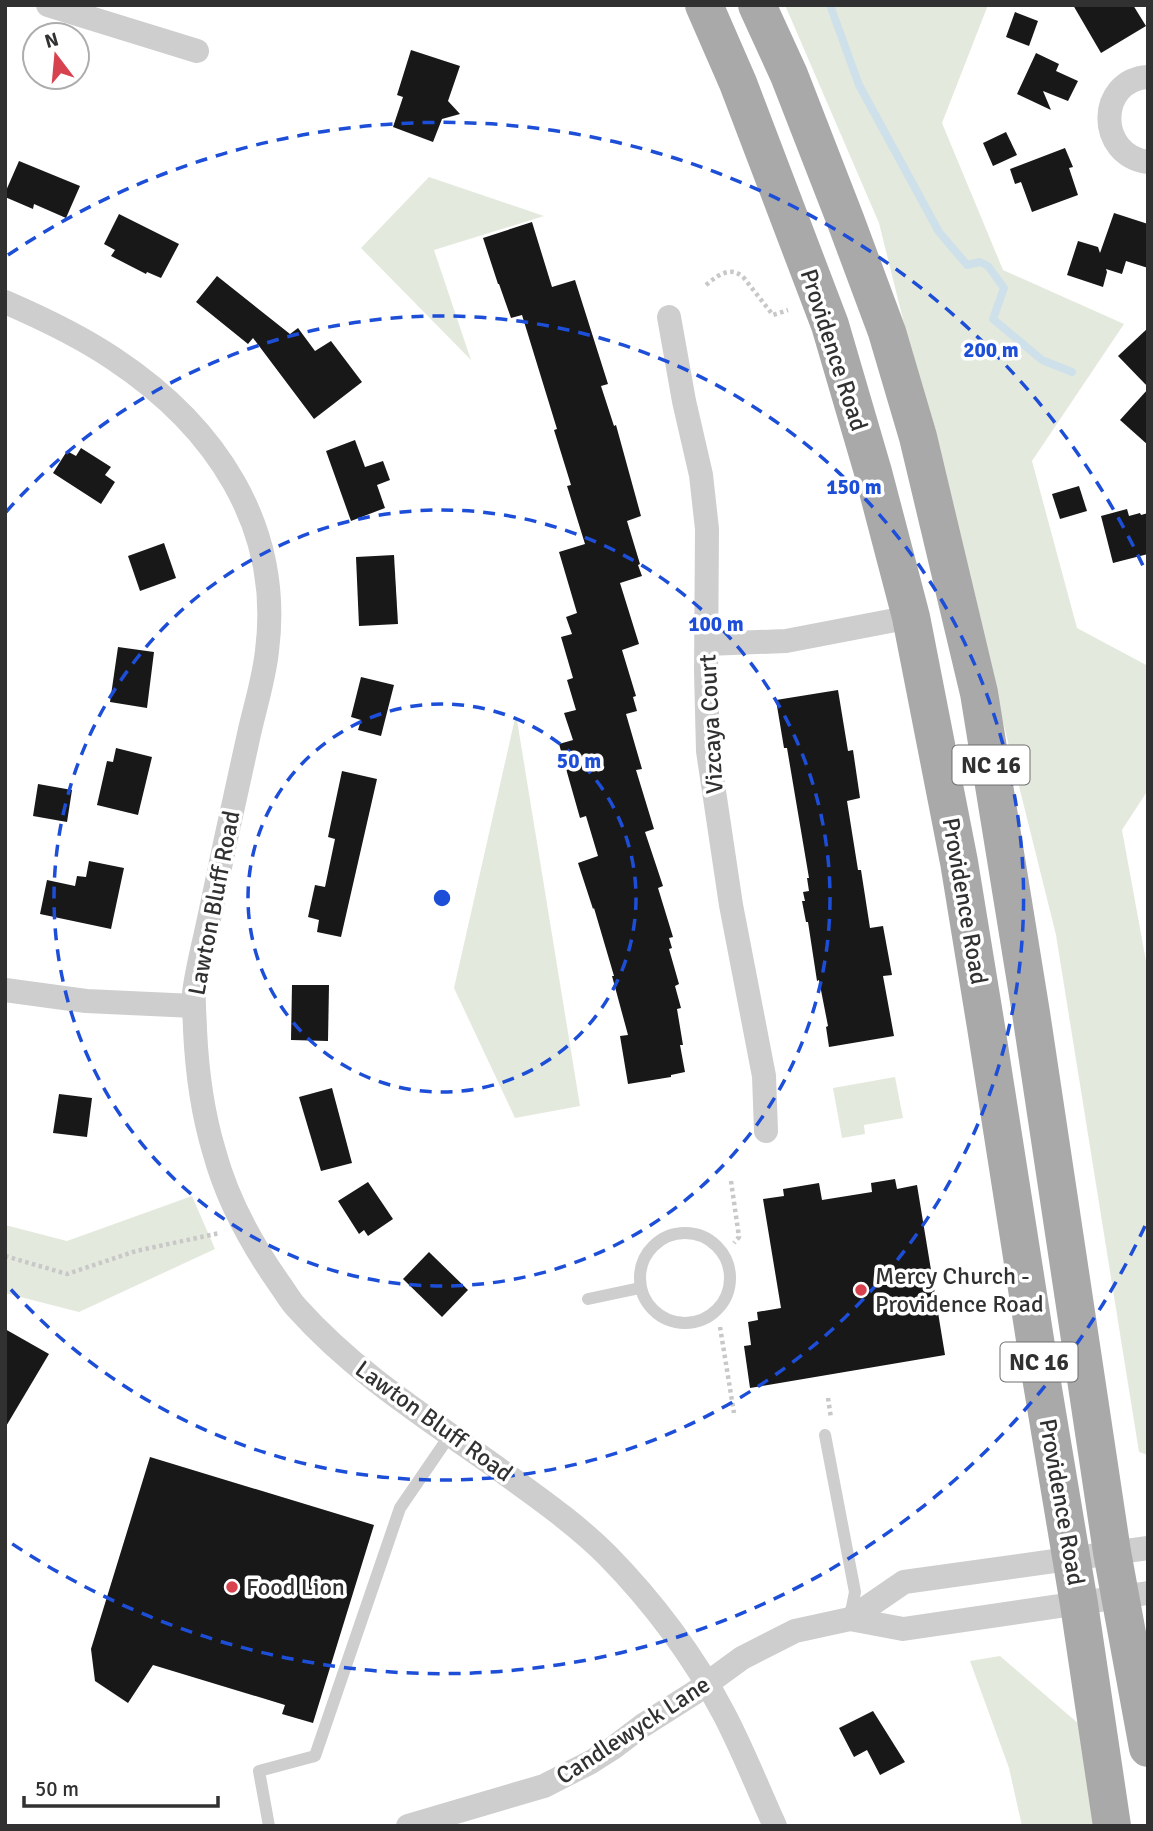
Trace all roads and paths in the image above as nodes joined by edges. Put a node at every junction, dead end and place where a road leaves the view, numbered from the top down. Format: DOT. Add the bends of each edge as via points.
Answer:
graph roads {
  1 [pos="48,5"];
  2 [pos="704,5"];
  3 [pos="757,5"];
  4 [pos="197,51"];
  5 [pos="1148,78"];
  6 [pos="1148,162"];
  7 [pos="706,285"];
  8 [pos="5,302"];
  9 [pos="788,310"];
  10 [pos="669,317"];
  11 [pos="911,617"];
  12 [pos="707,644"];
  13 [pos="5,990"];
  14 [pos="194,1006"];
  15 [pos="766,1131"];
  16 [pos="731,1181"];
  17 [pos="245,1228"];
  18 [pos="734,1243"];
  19 [pos="5,1256"];
  20 [pos="640,1288"];
  21 [pos="588,1299"];
  22 [pos="720,1327"];
  23 [pos="734,1413"];
  24 [pos="450,1435"];
  25 [pos="825,1435"];
  26 [pos="1130,1550"];
  27 [pos="1071,1558"];
  28 [pos="1135,1595"];
  29 [pos="1079,1604"];
  30 [pos="850,1619"];
  31 [pos="707,1683"];
  32 [pos="1148,1748"];
  33 [pos="269,1826"];
  34 [pos="408,1826"];
  35 [pos="775,1826"];
  36 [pos="1112,1826"];
  1 -- 4 [label="street"];
  2 -- 11 [label="main road, Providence Road / NC 16" via="830,325"];
  3 -- 26 [label="main road, Providence Road / NC 16" via="845,219 887,332 918,437 979,693 1031,1013"];
  5 -- 6 [label="street" via="1128,83 1117,93 1108,121 1119,148"];
  7 -- 9 [label="path" via="733,271 773,315"];
  8 -- 14 [label="street, Lawton Bluff Road" via="114,358 159,393 198,431 239,489 262,548 269,611 267,652"];
  10 -- 12 [label="street, Vizcaya Court" via="708,529"];
  11 -- 12 [label="street" via="786,642"];
  11 -- 27 [label="main road, Providence Road / NC 16" via="959,862"];
  12 -- 15 [label="street, Vizcaya Court" via="708,751 764,1076"];
  13 -- 14 [label="street" via="86,1001"];
  14 -- 17 [label="street, Lawton Bluff Road" via="201,1099 215,1155"];
  16 -- 18 [label="path" via="739,1237"];
  17 -- 19 [label="path" via="136,1251 67,1274"];
  17 -- 24 [label="street, Lawton Bluff Road" via="296,1307 380,1385"];
  20 -- 20 [label="lane" via="644,1259 664,1238 694,1234 719,1249 726,1262 728,1291 711,1315 698,1321 668,1320 646,1302"];
  20 -- 21 [label="lane"];
  22 -- 23 [label="path"];
  24 -- 31 [label="street, Lawton Bluff Road" via="553,1508 604,1552 650,1602"];
  24 -- 33 [label="lane" via="400,1508 315,1756 259,1771"];
  25 -- 30 [label="lane" via="855,1592"];
  26 -- 27 [label="street, Candlewyck Lane"];
  26 -- 28 [label="main road, Providence Road / NC 16"];
  27 -- 29 [label="main road, Providence Road / NC 16"];
  27 -- 30 [label="street, Candlewyck Lane" via="904,1582"];
  28 -- 29 [label="street, Candlewyck Lane"];
  28 -- 32 [label="main road, Providence Road / NC 16"];
  29 -- 30 [label="street, Candlewyck Lane" via="903,1629"];
  29 -- 36 [label="main road, Providence Road / NC 16"];
  30 -- 31 [label="street, Candlewyck Lane" via="795,1631 742,1658"];
  31 -- 34 [label="street, Candlewyck Lane" via="602,1755 544,1786"];
  31 -- 35 [label="street, Lawton Bluff Road"];
}
